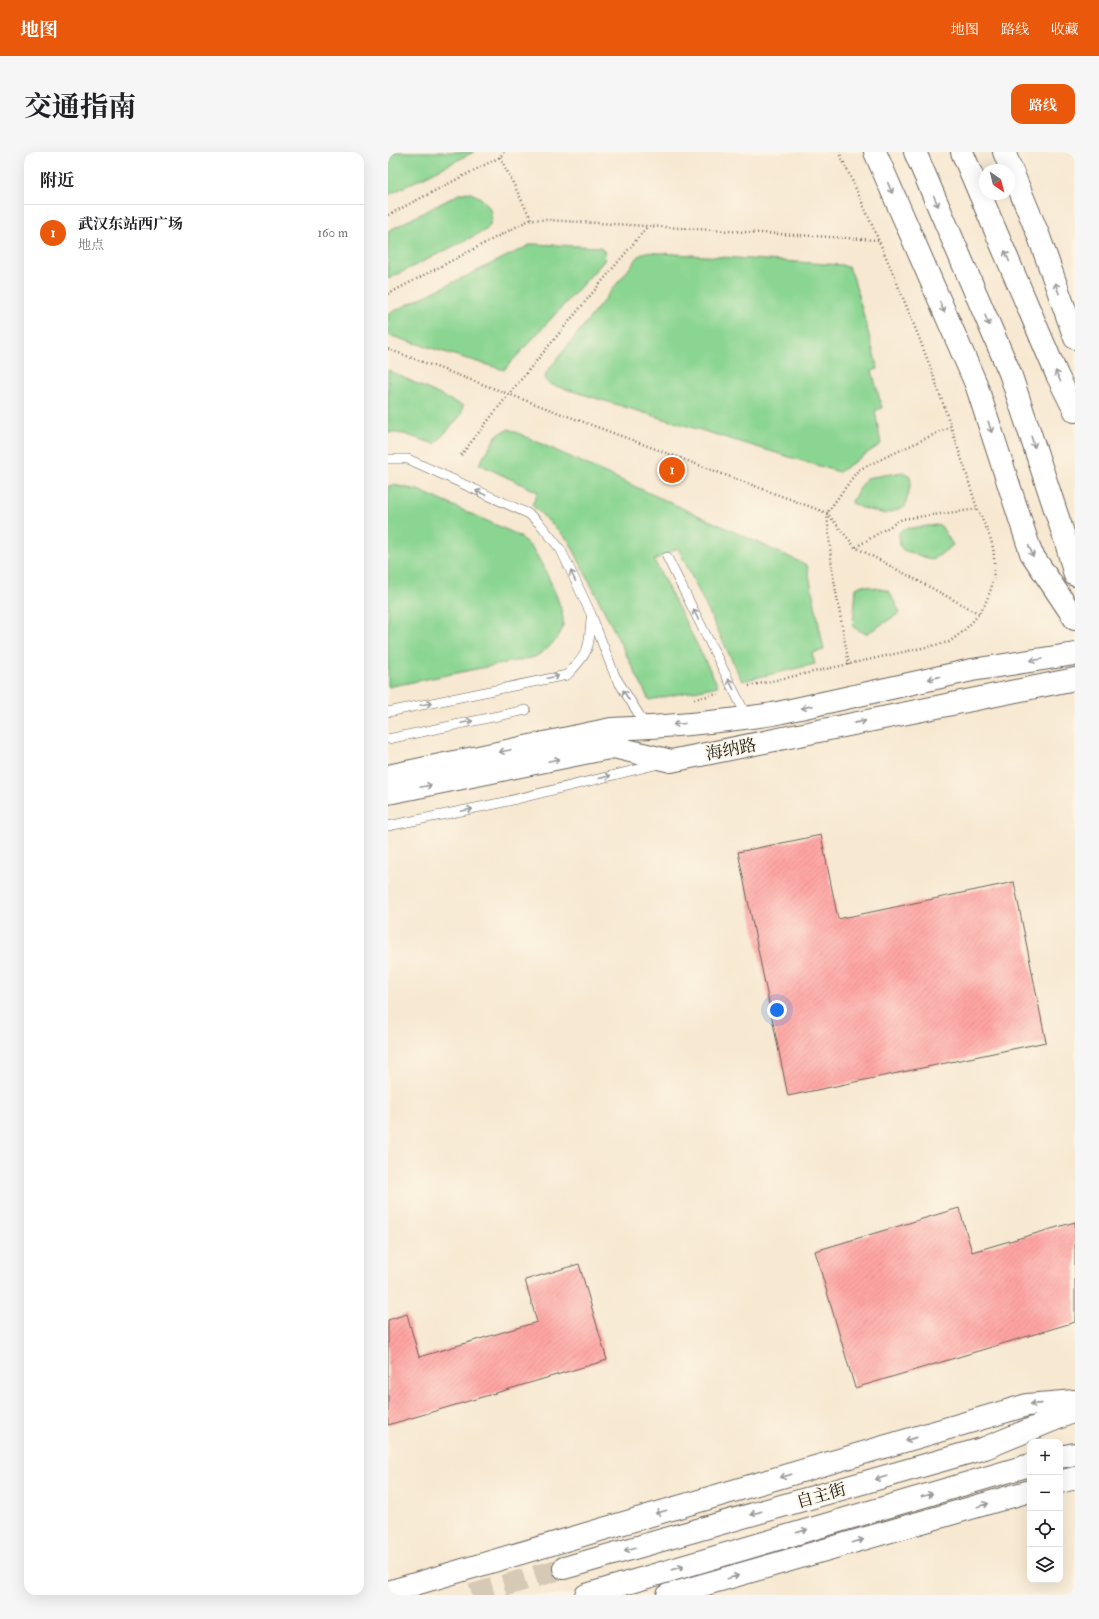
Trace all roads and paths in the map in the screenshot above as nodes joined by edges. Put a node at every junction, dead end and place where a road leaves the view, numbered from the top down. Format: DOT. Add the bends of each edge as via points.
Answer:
graph roads {
  1 [pos="504,152"];
  2 [pos="839,152"];
  3 [pos="875,152"];
  4 [pos="915,152"];
  5 [pos="962,152"];
  6 [pos="1004,152"];
  7 [pos="500,157"];
  8 [pos="388,215"];
  9 [pos="531,219"];
  10 [pos="648,226"];
  11 [pos="880,240"];
  12 [pos="388,294"];
  13 [pos="1075,338"];
  14 [pos="388,349"];
  15 [pos="509,394"];
  16 [pos="1075,411"];
  17 [pos="950,427"];
  18 [pos="461,455"];
  19 [pos="388,459"];
  20 [pos="978,509"];
  21 [pos="827,513"];
  22 [pos="855,547"];
  23 [pos="667,557"];
  24 [pos="1075,575"];
  25 [pos="591,614"];
  26 [pos="980,614"];
  27 [pos="1075,619"];
  28 [pos="1075,654"];
  29 [pos="849,665"];
  30 [pos="1075,679"];
  31 [pos="746,687"];
  32 [pos="526,710"];
  33 [pos="388,712"];
  34 [pos="748,718"];
  35 [pos="647,728"];
  36 [pos="388,739"];
  37 [pos="671,761"];
  38 [pos="388,776"];
  39 [pos="388,794"];
  40 [pos="388,826"];
  41 [pos="1075,1401"];
  42 [pos="1075,1411"];
  43 [pos="1075,1454"];
  44 [pos="1063,1457"];
  45 [pos="1027,1466"];
  46 [pos="1075,1467"];
  47 [pos="1063,1469"];
  48 [pos="1027,1471"];
  49 [pos="997,1474"];
  50 [pos="1075,1478"];
  51 [pos="1063,1481"];
  52 [pos="1027,1492"];
  53 [pos="564,1568"];
  54 [pos="407,1590"];
  55 [pos="388,1592"];
  56 [pos="586,1595"];
  57 [pos="668,1595"];
  1 -- 7 [label="path"];
  2 -- 11 [label="path"];
  3 -- 27 [label="main road, one-way" via="976,384 1031,553"];
  4 -- 24 [label="main road, one-way" via="1010,373"];
  16 -- 5 [label="main road, one-way" via="1057,375"];
  13 -- 6 [label="main road, one-way" via="1038,234"];
  7 -- 8 [label="path"];
  7 -- 9 [label="path"];
  9 -- 10 [label="path"];
  9 -- 12 [label="path"];
  10 -- 11 [label="path"];
  10 -- 15 [label="path"];
  11 -- 17 [label="path" via="928,361"];
  14 -- 15 [label="path"];
  15 -- 18 [label="path"];
  15 -- 21 [label="path"];
  17 -- 20 [label="path"];
  17 -- 21 [label="path" via="858,470"];
  25 -- 19 [label="lane, one-way" via="561,550 529,514 408,459"];
  20 -- 22 [label="path" via="902,519"];
  20 -- 26 [label="path" via="990,537 994,558 993,580"];
  21 -- 22 [label="path"];
  21 -- 29 [label="path" via="832,569"];
  22 -- 26 [label="path"];
  34 -- 23 [label="lane, one-way"];
  33 -- 25 [label="lane, one-way" via="567,674 581,661 589,645"];
  35 -- 25 [label="lane, one-way" via="615,676"];
  26 -- 29 [label="path" via="949,642"];
  28 -- 34 [label="main road, 海纳路, one-way" via="972,670"];
  29 -- 31 [label="path"];
  37 -- 30 [label="main road, 海纳路, one-way"];
  36 -- 32 [label="lane, one-way"];
  34 -- 35 [label="main road, 海纳路, one-way"];
  35 -- 38 [label="main road, 海纳路, one-way" via="611,729"];
  39 -- 37 [label="main road, 海纳路, one-way" via="614,747"];
  40 -- 37 [label="lane, one-way" via="500,803"];
  41 -- 54 [label="main road, one-way" via="1027,1405"];
  42 -- 53 [label="main road, 自主街, one-way" via="985,1448"];
  43 -- 44 [label="main road"];
  45 -- 49 [label="main road, 自主街"];
  46 -- 47 [label="main road"];
  48 -- 49 [label="main road"];
  56 -- 49 [label="main road, 自主街, one-way"];
  50 -- 51 [label="main road"];
  57 -- 52 [label="main road, one-way"];
  54 -- 55 [label="main road"];
}
